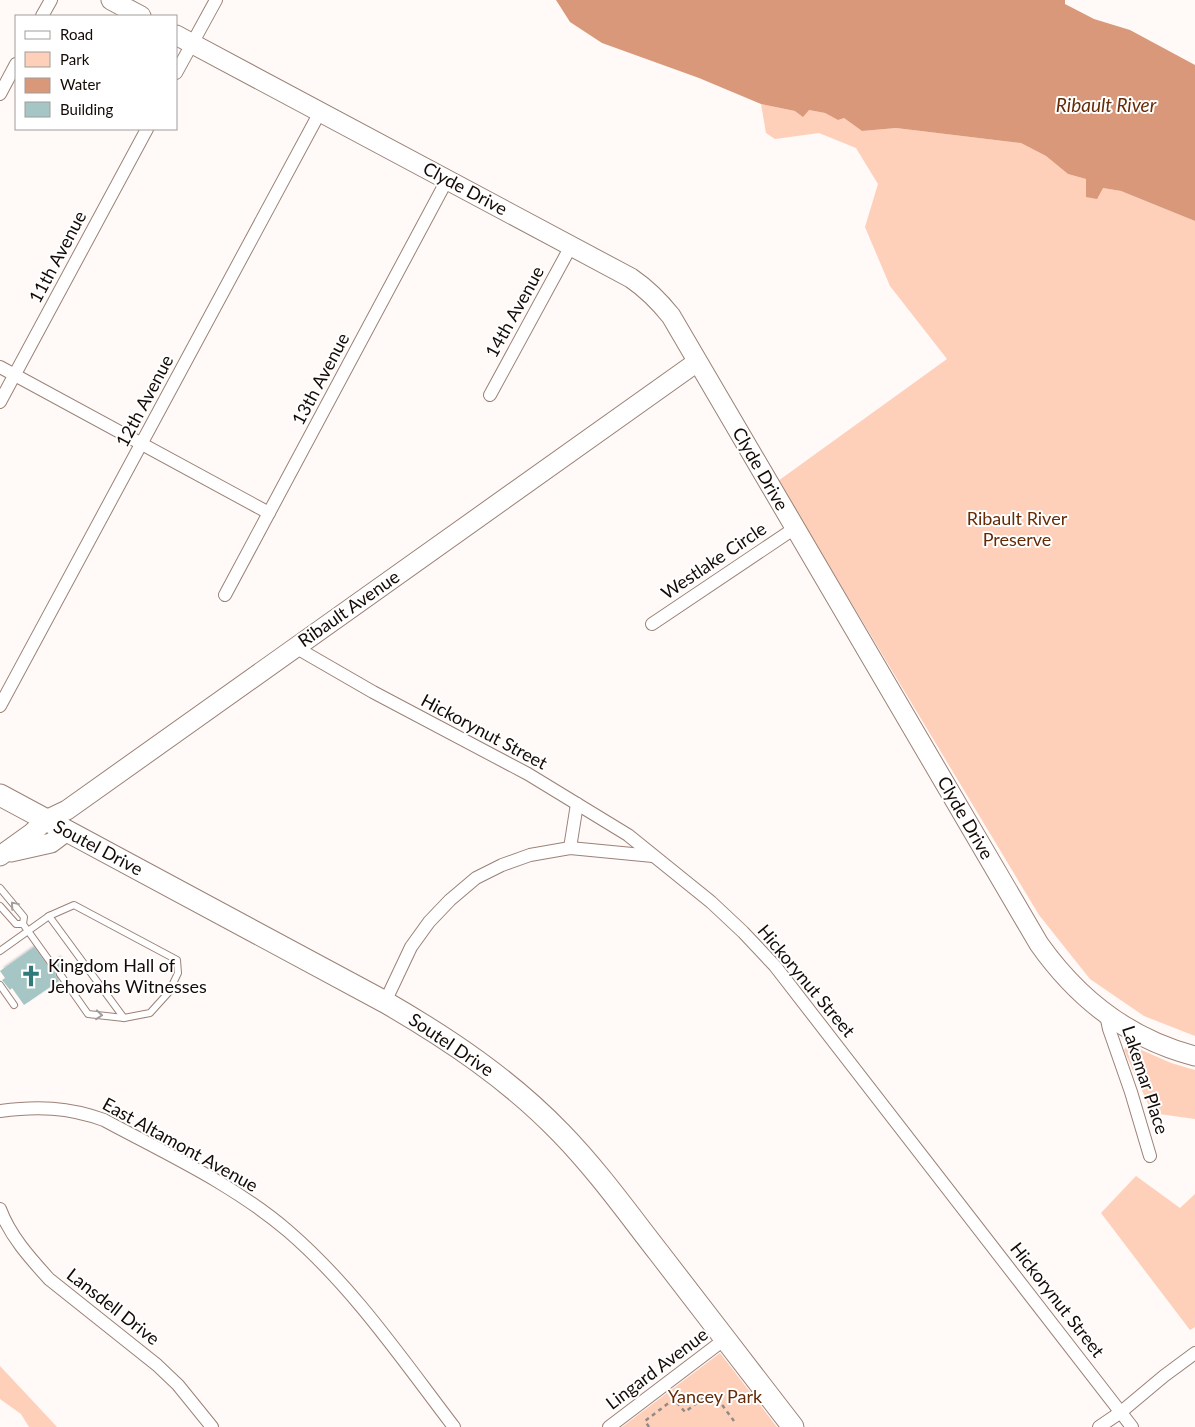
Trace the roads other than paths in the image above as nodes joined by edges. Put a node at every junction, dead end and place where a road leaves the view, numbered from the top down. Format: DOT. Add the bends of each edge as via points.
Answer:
graph roads {
  1 [pos="50,0"];
  2 [pos="111,0"];
  3 [pos="216,0"];
  4 [pos="42,15"];
  5 [pos="139,15"];
  6 [pos="184,40"];
  7 [pos="15,66"];
  8 [pos="178,66"];
  9 [pos="0,94"];
  10 [pos="320,112"];
  11 [pos="145,130"];
  12 [pos="447,180"];
  13 [pos="571,246"];
  14 [pos="697,362"];
  15 [pos="0,367"];
  16 [pos="14,375"];
  17 [pos="490,395"];
  18 [pos="0,402"];
  19 [pos="142,444"];
  20 [pos="269,513"];
  21 [pos="795,528"];
  22 [pos="225,595"];
  23 [pos="652,624"];
  24 [pos="295,647"];
  25 [pos="0,706"];
  26 [pos="0,795"];
  27 [pos="577,804"];
  28 [pos="46,820"];
  29 [pos="66,831"];
  30 [pos="570,848"];
  31 [pos="1,855"];
  32 [pos="653,856"];
  33 [pos="0,888"];
  34 [pos="0,906"];
  35 [pos="49,916"];
  36 [pos="23,924"];
  37 [pos="28,931"];
  38 [pos="0,951"];
  39 [pos="51,963"];
  40 [pos="60,974"];
  41 [pos="0,985"];
  42 [pos="385,1002"];
  43 [pos="14,1005"];
  44 [pos="1106,1015"];
  45 [pos="124,1018"];
  46 [pos="1195,1056"];
  47 [pos="0,1112"];
  48 [pos="1150,1156"];
  49 [pos="0,1209"];
  50 [pos="725,1339"];
  51 [pos="1195,1353"];
  52 [pos="1120,1412"];
  53 [pos="212,1427"];
  54 [pos="454,1427"];
  55 [pos="609,1427"];
  56 [pos="793,1427"];
  57 [pos="1099,1427"];
  58 [pos="1132,1427"];
  1 -- 4 [label="street"];
  2 -- 5 [label="street"];
  3 -- 6 [label="street"];
  6 -- 8 [label="street"];
  6 -- 10 [label="street, Clyde Drive"];
  7 -- 9 [label="street"];
  10 -- 12 [label="street, Clyde Drive"];
  10 -- 19 [label="street, 12th Avenue"];
  11 -- 16 [label="street, 11th Avenue"];
  12 -- 13 [label="street, Clyde Drive"];
  12 -- 20 [label="street, 13th Avenue"];
  13 -- 14 [label="street, Clyde Drive" via="631,278 653,295 671,316"];
  13 -- 17 [label="street, 14th Avenue"];
  14 -- 21 [label="street, Clyde Drive"];
  14 -- 24 [label="street, Ribault Avenue"];
  15 -- 16 [label="street"];
  16 -- 18 [label="street, 11th Avenue"];
  16 -- 19 [label="street"];
  19 -- 20 [label="street"];
  19 -- 25 [label="street, 12th Avenue"];
  20 -- 22 [label="street, 13th Avenue"];
  21 -- 23 [label="street, Westlake Circle"];
  21 -- 44 [label="street, Clyde Drive" via="1029,928 1051,961"];
  24 -- 27 [label="street, Hickorynut Street"];
  24 -- 28 [label="street, Ribault Avenue" via="67,810"];
  26 -- 28 [label="main road, Soutel Drive"];
  27 -- 30 [label="street"];
  27 -- 32 [label="street, Hickorynut Street" via="628,835"];
  28 -- 29 [label="main road, Soutel Drive"];
  28 -- 31 [label="street, Ribault Avenue"];
  29 -- 31 [label="street" via="51,843"];
  29 -- 42 [label="main road, Soutel Drive"];
  30 -- 32 [label="street"];
  30 -- 42 [label="street" via="530,855 476,878 429,922 411,947"];
  32 -- 52 [label="street, Hickorynut Street" via="712,902 775,966"];
  36 -- 33 [label="lane, one-way" via="24,917"];
  34 -- 36 [label="lane" via="16,924"];
  35 -- 37 [label="lane"];
  35 -- 45 [label="lane"];
  35 -- 45 [label="lane" via="74,904 177,960 178,973 169,992 150,1013"];
  36 -- 37 [label="lane"];
  37 -- 38 [label="lane"];
  37 -- 39 [label="lane"];
  40 -- 45 [label="lane, one-way" via="88,1014"];
  41 -- 43 [label="lane"];
  42 -- 50 [label="main road, Soutel Drive" via="496,1074 561,1132 599,1175"];
  44 -- 46 [label="street, Clyde Drive" via="1133,1032"];
  44 -- 48 [label="street, Lakemar Place"];
  47 -- 54 [label="street, East Altamont Avenue" via="41,1107 94,1116 220,1182 254,1205 318,1258 352,1295"];
  49 -- 53 [label="street, Lansdell Drive" via="14,1237 49,1279 157,1365"];
  50 -- 55 [label="street, Lingard Avenue"];
  50 -- 56 [label="main road, Soutel Drive"];
  51 -- 52 [label="street"];
  52 -- 57 [label="street"];
  52 -- 58 [label="street, Hickorynut Street"];
}
